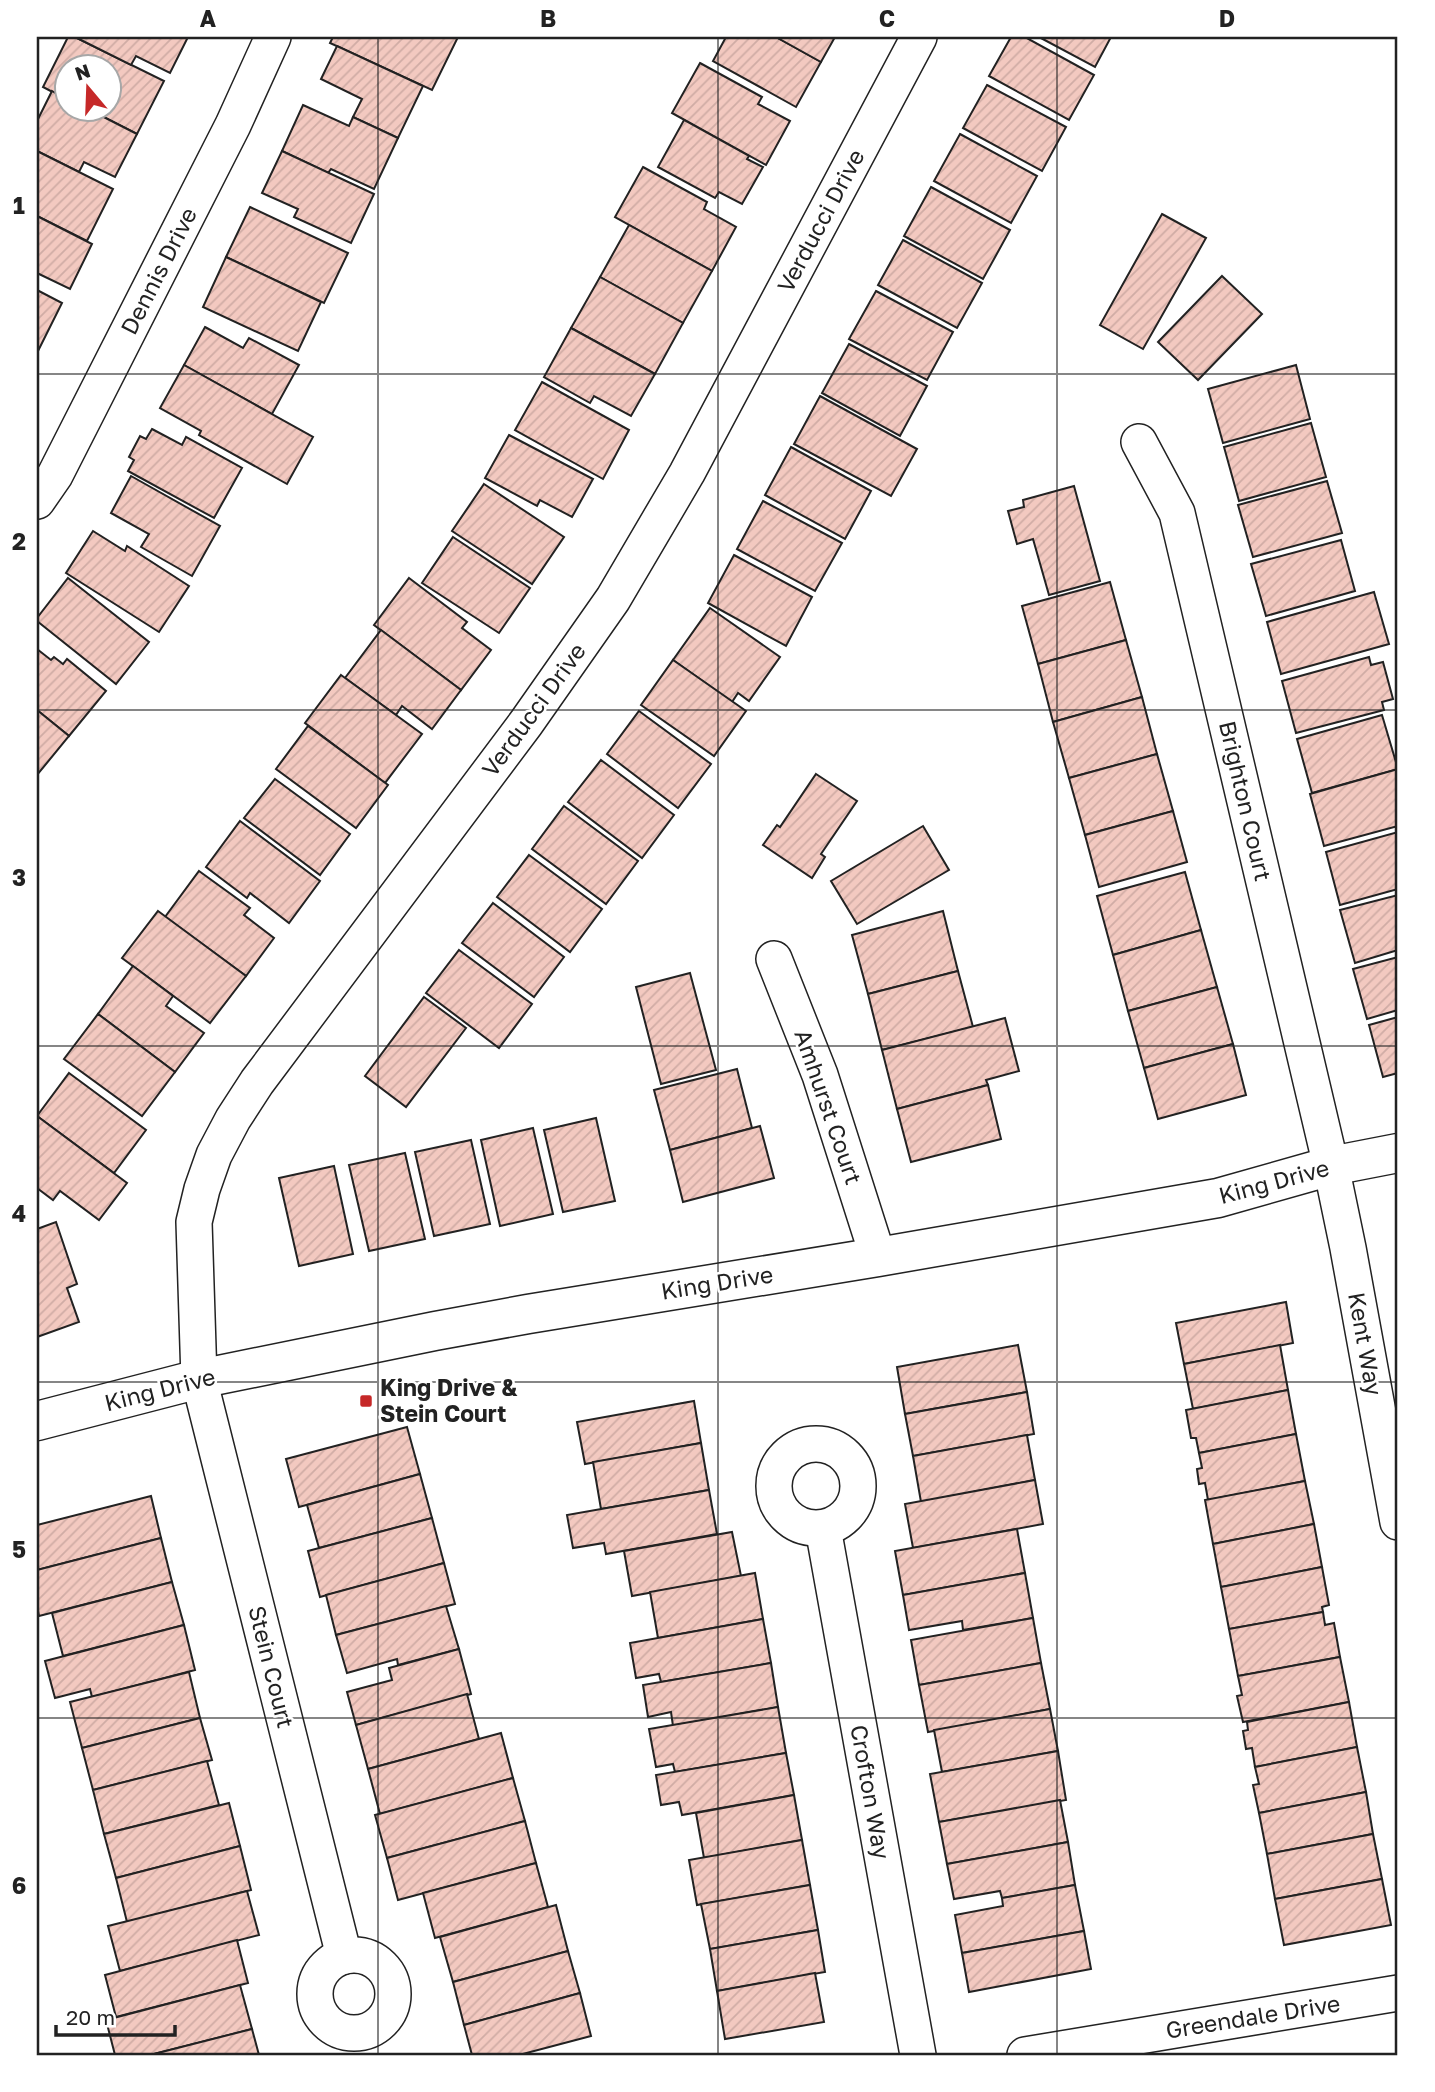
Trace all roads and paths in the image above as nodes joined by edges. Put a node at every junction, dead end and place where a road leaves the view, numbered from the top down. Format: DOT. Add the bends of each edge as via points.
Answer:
graph roads {
  1 [pos="273,37"];
  2 [pos="919,37"];
  3 [pos="1139,442"];
  4 [pos="37,501"];
  5 [pos="774,959"];
  6 [pos="1398,1153"];
  7 [pos="1331,1166"];
  8 [pos="877,1257"];
  9 [pos="199,1379"];
  10 [pos="37,1421"];
  11 [pos="1398,1522"];
  12 [pos="823,1528"];
  13 [pos="344,1956"];
  14 [pos="1398,1993"];
  15 [pos="918,2055"];
  16 [pos="1025,2055"];
  1 -- 4 [label="street, Dennis Drive" via="221,149 55,475"];
  2 -- 9 [label="street, Verducci Drive" via="687,473 613,599 233,1119 214,1155 194,1222"];
  3 -- 7 [label="street, Brighton Court" via="1177,513"];
  5 -- 8 [label="street, Amhurst Court" via="820,1075"];
  6 -- 7 [label="street, King Drive"];
  7 -- 8 [label="street, King Drive" via="1218,1198"];
  7 -- 11 [label="street, Kent Way"];
  8 -- 9 [label="street, King Drive" via="528,1314"];
  9 -- 10 [label="street, King Drive"];
  9 -- 13 [label="street, Stein Court"];
  12 -- 15 [label="street, Crofton Way"];
  14 -- 16 [label="street, Greendale Drive"];
}
